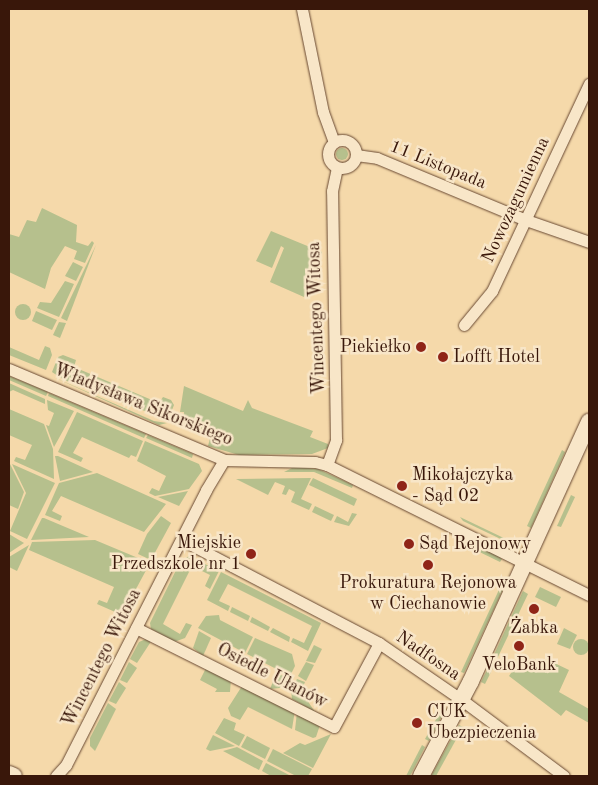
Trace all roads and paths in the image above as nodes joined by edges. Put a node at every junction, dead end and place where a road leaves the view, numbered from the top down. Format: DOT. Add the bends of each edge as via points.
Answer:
graph roads {
  1 [pos="302,9"];
  2 [pos="589,84"];
  3 [pos="334,142"];
  4 [pos="356,155"];
  5 [pos="337,168"];
  6 [pos="526,220"];
  7 [pos="589,242"];
  8 [pos="464,325"];
  9 [pos="9,369"];
  10 [pos="589,422"];
  11 [pos="224,460"];
  12 [pos="327,465"];
  13 [pos="182,540"];
  14 [pos="525,562"];
  15 [pos="589,595"];
  16 [pos="136,628"];
  17 [pos="379,643"];
  18 [pos="462,700"];
  19 [pos="66,771"];
  20 [pos="9,774"];
  21 [pos="14,776"];
  22 [pos="56,776"];
  23 [pos="421,776"];
  24 [pos="564,776"];
  1 -- 3 [label="street" via="323,112"];
  2 -- 6 [label="street, Nowozagumienna"];
  3 -- 4 [label="street" via="349,142"];
  3 -- 5 [label="street" via="328,160"];
  4 -- 5 [label="street" via="352,164"];
  4 -- 6 [label="street, 11 Listopada" via="377,158"];
  5 -- 12 [label="street, Wincentego Witosa" via="332,191 336,440"];
  6 -- 7 [label="street, 11 Listopada"];
  6 -- 8 [label="street, Nowozagumienna" via="492,291"];
  9 -- 11 [label="street, Władysława Sikorskiego"];
  10 -- 14 [label="street"];
  11 -- 12 [label="street, Władysława Sikorskiego"];
  11 -- 13 [label="street, Wincentego Witosa"];
  12 -- 14 [label="street, Władysława Sikorskiego"];
  13 -- 16 [label="street, Wincentego Witosa"];
  13 -- 17 [label="street, Nadfosna"];
  14 -- 15 [label="street, Władysława Sikorskiego"];
  14 -- 18 [label="street"];
  16 -- 17 [label="street, Osiedle Ułanów" via="334,727"];
  16 -- 19 [label="street, Wincentego Witosa"];
  17 -- 18 [label="street, Nadfosna"];
  18 -- 23 [label="street"];
  18 -- 24 [label="street, Nadfosna"];
  19 -- 22 [label="street, Wincentego Witosa"];
  20 -- 21 [label="street"];
}
